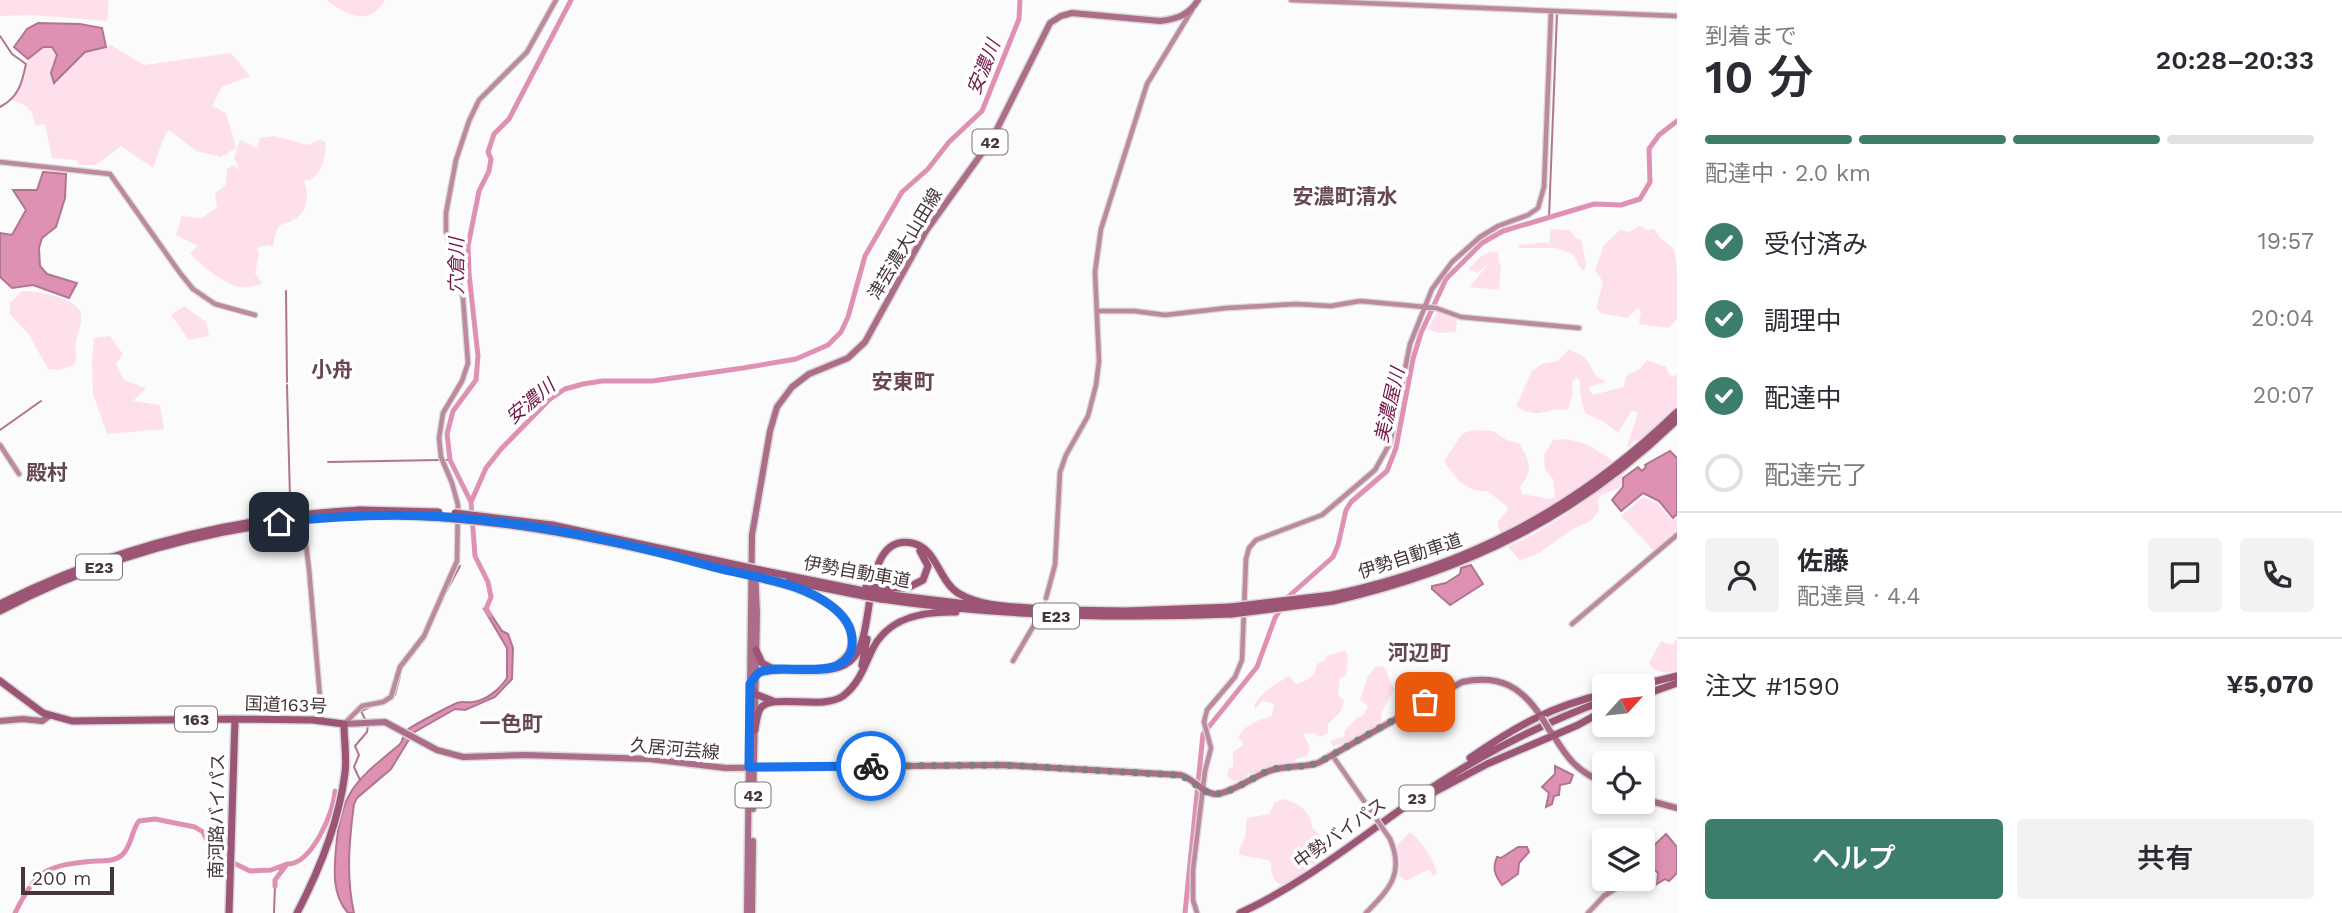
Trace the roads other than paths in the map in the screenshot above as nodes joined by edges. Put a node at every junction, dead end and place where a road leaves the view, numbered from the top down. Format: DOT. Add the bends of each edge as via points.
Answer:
graph roads {
  1 [pos="556,0"];
  2 [pos="1198,0"];
  3 [pos="1291,0"];
  4 [pos="1193,9"];
  5 [pos="1551,12"];
  6 [pos="1677,16"];
  7 [pos="0,162"];
  8 [pos="1426,307"];
  9 [pos="1097,311"];
  10 [pos="255,315"];
  11 [pos="1579,328"];
  12 [pos="1677,412"];
  13 [pos="1677,420"];
  14 [pos="0,445"];
  15 [pos="1637,452"];
  16 [pos="19,474"];
  17 [pos="360,513"];
  18 [pos="300,523"];
  19 [pos="754,528"];
  20 [pos="202,533"];
  21 [pos="1677,536"];
  22 [pos="760,574"];
  23 [pos="864,591"];
  24 [pos="883,594"];
  25 [pos="1046,598"];
  26 [pos="0,604"];
  27 [pos="0,611"];
  28 [pos="1062,611"];
  29 [pos="1231,611"];
  30 [pos="1020,614"];
  31 [pos="1572,624"];
  32 [pos="1034,625"];
  33 [pos="756,650"];
  34 [pos="1013,661"];
  35 [pos="776,670"];
  36 [pos="828,670"];
  37 [pos="861,674"];
  38 [pos="755,676"];
  39 [pos="1677,679"];
  40 [pos="0,681"];
  41 [pos="1656,683"];
  42 [pos="750,684"];
  43 [pos="1656,685"];
  44 [pos="1656,689"];
  45 [pos="755,694"];
  46 [pos="1592,698"];
  47 [pos="772,701"];
  48 [pos="1592,705"];
  49 [pos="49,716"];
  50 [pos="1541,717"];
  51 [pos="1592,717"];
  52 [pos="235,719"];
  53 [pos="0,721"];
  54 [pos="322,721"];
  55 [pos="344,724"];
  56 [pos="755,730"];
  57 [pos="1552,733"];
  58 [pos="1332,755"];
  59 [pos="751,767"];
  60 [pos="1592,777"];
  61 [pos="1202,788"];
  62 [pos="1417,798"];
  63 [pos="1655,802"];
  64 [pos="1677,808"];
  65 [pos="1373,830"];
  66 [pos="1612,891"];
  67 [pos="229,913"];
  68 [pos="297,913"];
  69 [pos="750,913"];
  70 [pos="1197,913"];
  71 [pos="1240,913"];
  72 [pos="1366,913"];
  73 [pos="1587,913"];
  1 -- 55 [label="street" via="527,52 474,108 456,160 446,214 463,298 468,363 443,413 439,438 457,505 457,561 424,636 400,667 391,697 362,706"];
  2 -- 4 [label="main road"];
  3 -- 5 [label="street"];
  4 -- 9 [label="street" via="1142,97 1101,229"];
  4 -- 19 [label="main road, 津芸濃大山田線 / 42" via="1160,21 1072,13 1050,23 992,139 926,231 861,346 839,363 803,377 781,401 769,431"];
  5 -- 6 [label="street"];
  5 -- 8 [label="street" via="1544,187 1538,208 1474,242 1442,273"];
  7 -- 10 [label="street" via="110,174 193,289 215,304"];
  8 -- 9 [label="street" via="1360,301 1165,315"];
  8 -- 11 [label="street" via="1461,317"];
  8 -- 61 [label="street" via="1410,344 1390,443 1381,462 1322,514 1262,537 1249,548 1242,660 1235,677 1204,716 1211,748"];
  9 -- 25 [label="street" via="1096,385 1088,416 1060,472 1056,556"];
  12 -- 15 [label="highway, 伊勢自動車道 / E23"];
  13 -- 15 [label="highway, 伊勢自動車道 / E23"];
  14 -- 16 [label="street"];
  15 -- 29 [label="highway, 伊勢自動車道 / E23, bridge" via="1505,540 1455,563 1397,585"];
  17 -- 20 [label="highway, 伊勢自動車道 / E23" via="278,517"];
  17 -- 22 [label="highway, 伊勢自動車道 / E23, bridge" via="508,523"];
  17 -- 22 [label="highway, 伊勢自動車道 / E23, bridge" via="432,511 520,520"];
  18 -- 54 [label="street" via="309,569"];
  19 -- 33 [label="main road, 津芸濃大山田線 / 42"];
  19 -- 42 [label="main road, 津芸濃大山田線 / 42"];
  20 -- 26 [label="highway, 伊勢自動車道 / E23" via="99,562"];
  20 -- 27 [label="highway, 伊勢自動車道 / E23" via="101,566"];
  21 -- 31 [label="street"];
  22 -- 23 [label="highway, 伊勢自動車道 / E23"];
  22 -- 23 [label="highway, 伊勢自動車道 / E23"];
  22 -- 36 [label="highway" via="813,595 846,622 852,635 851,649"];
  23 -- 24 [label="highway, bridge"];
  24 -- 28 [label="highway, 伊勢自動車道 / E23"];
  24 -- 30 [label="highway, 伊勢自動車道 / E23"];
  24 -- 37 [label="highway" via="923,580 928,566 922,553 901,547 882,563"];
  28 -- 29 [label="highway, 伊勢自動車道 / E23"];
  28 -- 36 [label="highway" via="964,596 946,582 925,549 901,543 885,551 877,565 860,649 849,663"];
  29 -- 30 [label="highway, 伊勢自動車道 / E23" via="1126,617"];
  30 -- 37 [label="highway" via="942,612 909,617 882,636"];
  32 -- 34 [label="street"];
  33 -- 35 [label="highway" via="762,663"];
  33 -- 38 [label="main road, 津芸濃大山田線 / 42"];
  35 -- 36 [label="highway"];
  35 -- 38 [label="highway"];
  37 -- 47 [label="highway" via="850,690 833,701"];
  38 -- 42 [label="highway"];
  38 -- 45 [label="main road, 津芸濃大山田線 / 42"];
  39 -- 41 [label="highway"];
  39 -- 43 [label="highway"];
  39 -- 44 [label="highway"];
  40 -- 49 [label="highway, 国道163号 / 163"];
  42 -- 45 [label="highway"];
  42 -- 59 [label="main road, 津芸濃大山田線 / 42"];
  45 -- 47 [label="highway"];
  45 -- 56 [label="main road, 津芸濃大山田線 / 42"];
  46 -- 50 [label="highway"];
  47 -- 56 [label="highway" via="760,709"];
  48 -- 62 [label="highway, 中勢バイパス / 23" via="1520,736"];
  49 -- 52 [label="highway, 国道163号 / 163" via="79,722"];
  49 -- 53 [label="main road" via="42,722"];
  50 -- 57 [label="main road, bridge"];
  50 -- 58 [label="main road" via="1511,686 1494,679 1474,679"];
  50 -- 62 [label="highway" via="1505,733"];
  51 -- 57 [label="highway"];
  52 -- 54 [label="highway, 国道163号 / 163"];
  52 -- 67 [label="highway, 南河路バイパス / 163"];
  54 -- 55 [label="highway, 国道163号 / 163"];
  55 -- 59 [label="main road, 久居河芸線" via="385,722 445,754 463,757 628,758"];
  55 -- 68 [label="highway, 国道163号" via="341,793 321,858"];
  56 -- 59 [label="main road, 津芸濃大山田線 / 42"];
  57 -- 60 [label="main road" via="1576,767"];
  57 -- 65 [label="highway" via="1423,798"];
  58 -- 61 [label="main road" via="1314,764 1273,769 1219,793"];
  58 -- 72 [label="street, bridge" via="1390,839 1397,862 1393,881"];
  59 -- 61 [label="main road, 久居河芸線" via="1003,765 1176,775"];
  59 -- 69 [label="main road, 津芸濃大山田線 / 42"];
  61 -- 70 [label="street" via="1192,888"];
  62 -- 65 [label="highway, 中勢バイパス / 23"];
  63 -- 64 [label="main road"];
  65 -- 71 [label="highway, 中勢バイパス / 23" via="1287,889"];
  66 -- 73 [label="street"];
}
